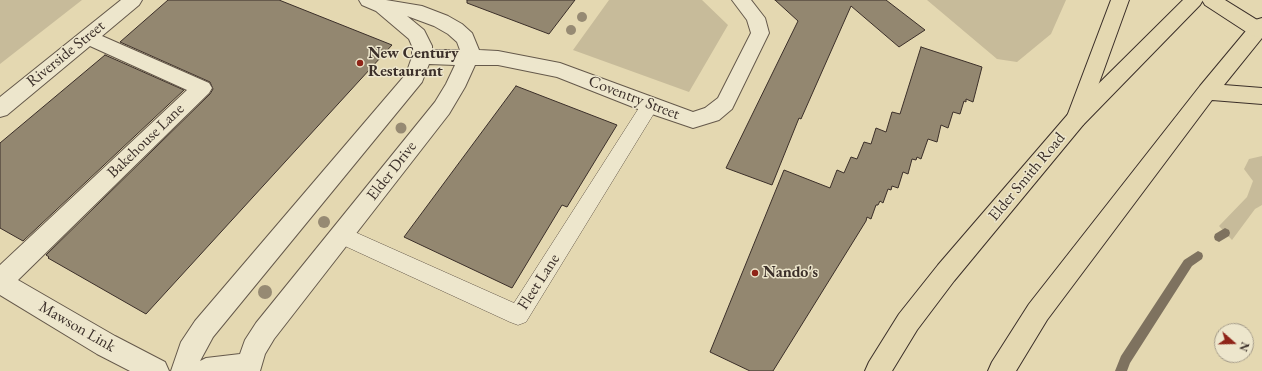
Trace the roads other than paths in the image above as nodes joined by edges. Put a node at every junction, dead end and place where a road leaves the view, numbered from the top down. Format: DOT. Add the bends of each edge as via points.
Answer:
graph roads {
  1 [pos="133,0"];
  2 [pos="742,0"];
  3 [pos="1120,0"];
  4 [pos="1194,0"];
  5 [pos="1211,0"];
  6 [pos="376,3"];
  7 [pos="1261,29"];
  8 [pos="88,37"];
  9 [pos="422,57"];
  10 [pos="468,57"];
  11 [pos="1207,92"];
  12 [pos="1262,96"];
  13 [pos="650,105"];
  14 [pos="0,109"];
  15 [pos="1076,119"];
  16 [pos="341,235"];
  17 [pos="0,281"];
  18 [pos="248,368"];
  19 [pos="156,371"];
  20 [pos="184,371"];
  21 [pos="206,371"];
  22 [pos="878,371"];
  23 [pos="1001,371"];
  1 -- 8 [label="street, Riverside Street"];
  2 -- 13 [label="street, Coventry Street" via="756,18 760,33 725,103 712,114 693,120"];
  3 -- 15 [label="main road"];
  4 -- 15 [label="main road, Elder Smith Road"];
  5 -- 7 [label="main road"];
  6 -- 9 [label="street" via="417,35 422,46"];
  6 -- 10 [label="street" via="415,11 456,29 465,38 470,51"];
  7 -- 11 [label="main road"];
  8 -- 14 [label="street, Riverside Street"];
  8 -- 17 [label="street, Bakehouse Lane" via="202,88"];
  9 -- 10 [label="street, Coventry Street"];
  9 -- 20 [label="street" via="415,77 204,329 190,351"];
  10 -- 13 [label="street, Coventry Street" via="498,58 560,70"];
  10 -- 16 [label="street, Elder Drive" via="455,87 442,108"];
  11 -- 12 [label="main road"];
  11 -- 23 [label="main road" via="1038,312"];
  13 -- 16 [label="lane, Fleet Lane" via="518,315"];
  15 -- 22 [label="main road, Elder Smith Road" via="946,273 908,322"];
  16 -- 18 [label="street, Elder Drive" via="265,331 254,348"];
  17 -- 19 [label="street, Mawson Link" via="106,345"];
  18 -- 21 [label="street"];
}
